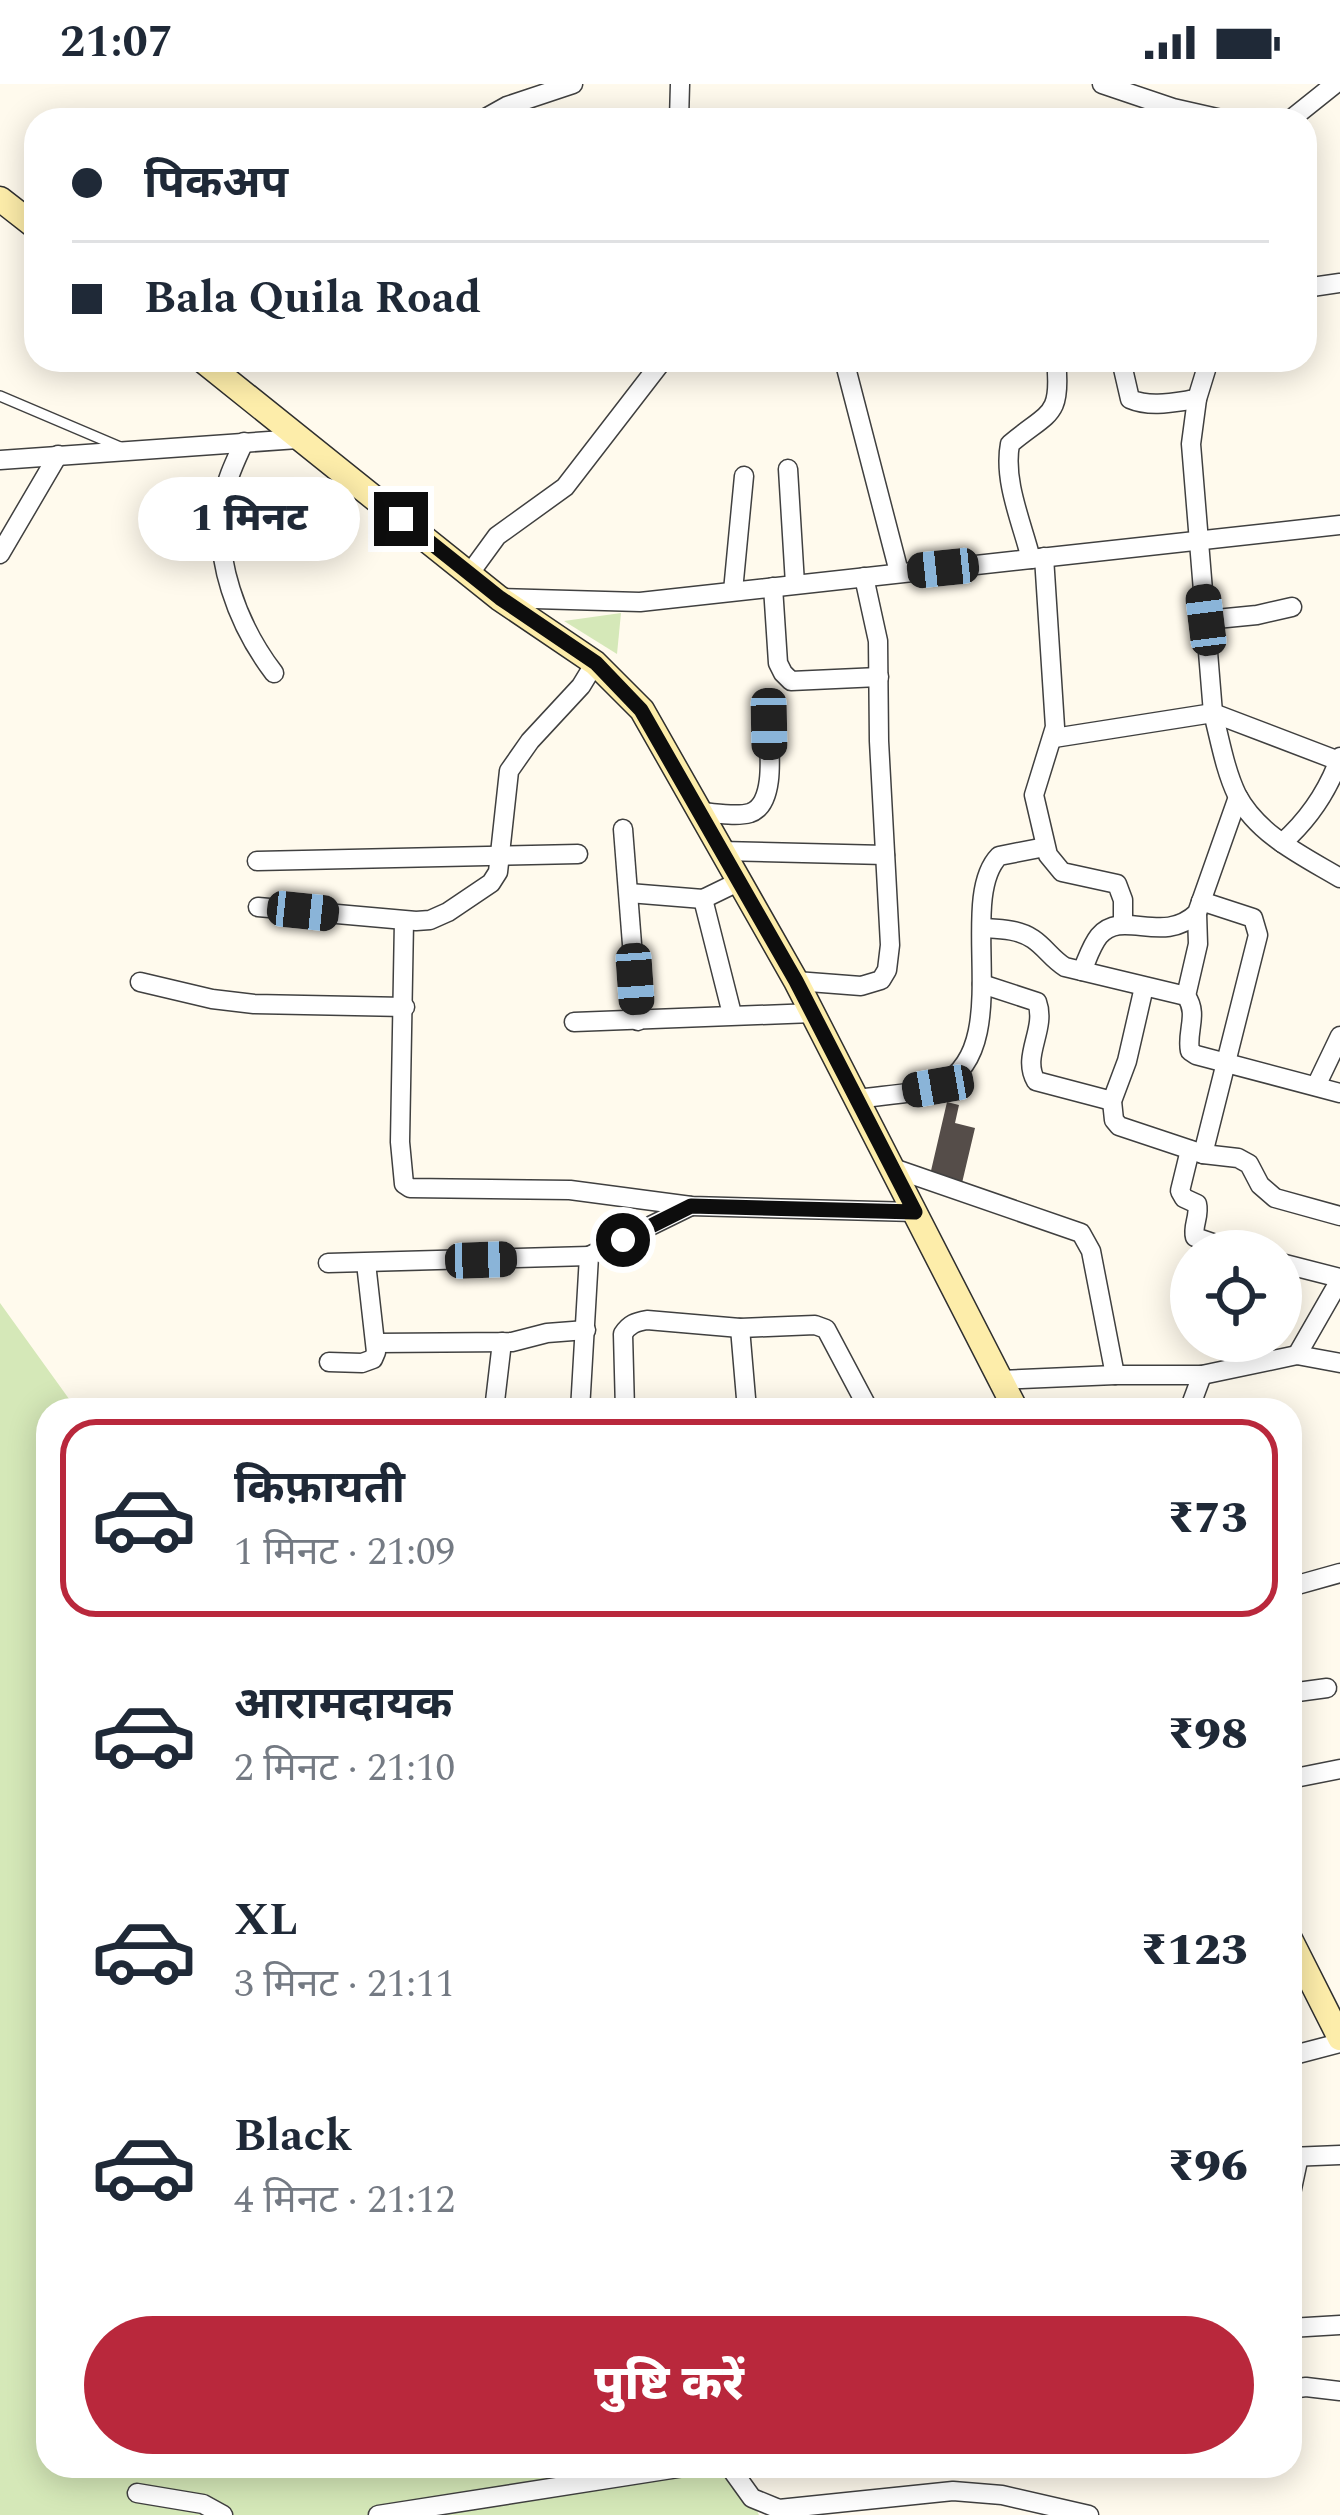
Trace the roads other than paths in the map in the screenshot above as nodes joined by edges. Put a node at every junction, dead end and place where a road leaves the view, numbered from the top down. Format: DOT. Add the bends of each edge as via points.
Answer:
graph roads {
  1 [pos="573,84"];
  2 [pos="1102,84"];
  3 [pos="1335,84"];
  4 [pos="503,108"];
  5 [pos="1173,108"];
  6 [pos="1305,108"];
  7 [pos="0,199"];
  8 [pos="24,218"];
  9 [pos="217,372"];
  10 [pos="654,372"];
  11 [pos="847,372"];
  12 [pos="1057,372"];
  13 [pos="1124,372"];
  14 [pos="1206,372"];
  15 [pos="0,396"];
  16 [pos="1198,399"];
  17 [pos="298,439"];
  18 [pos="244,442"];
  19 [pos="125,449"];
  20 [pos="58,455"];
  21 [pos="0,460"];
  22 [pos="788,469"];
  23 [pos="744,476"];
  24 [pos="1340,525"];
  25 [pos="1197,542"];
  26 [pos="0,554"];
  27 [pos="1037,558"];
  28 [pos="899,572"];
  29 [pos="470,573"];
  30 [pos="864,577"];
  31 [pos="795,584"];
  32 [pos="773,587"];
  33 [pos="733,592"];
  34 [pos="500,598"];
  35 [pos="1292,607"];
  36 [pos="1206,620"];
  37 [pos="596,663"];
  38 [pos="274,674"];
  39 [pos="878,677"];
  40 [pos="1213,713"];
  41 [pos="769,724"];
  42 [pos="1054,739"];
  43 [pos="1339,759"];
  44 [pos="1238,797"];
  45 [pos="702,812"];
  46 [pos="623,829"];
  47 [pos="1282,843"];
  48 [pos="1046,848"];
  49 [pos="722,851"];
  50 [pos="502,854"];
  51 [pos="578,854"];
  52 [pos="885,855"];
  53 [pos="256,861"];
  54 [pos="1340,878"];
  55 [pos="738,882"];
  56 [pos="629,893"];
  57 [pos="703,898"];
  58 [pos="259,907"];
  59 [pos="1199,907"];
  60 [pos="404,921"];
  61 [pos="1123,924"];
  62 [pos="983,928"];
  63 [pos="1082,971"];
  64 [pos="796,981"];
  65 [pos="140,982"];
  66 [pos="982,984"];
  67 [pos="1144,987"];
  68 [pos="1186,997"];
  69 [pos="405,1007"];
  70 [pos="813,1012"];
  71 [pos="732,1014"];
  72 [pos="638,1021"];
  73 [pos="574,1022"];
  74 [pos="1340,1036"];
  75 [pos="1226,1061"];
  76 [pos="1316,1087"];
  77 [pos="1340,1093"];
  78 [pos="859,1100"];
  79 [pos="1112,1101"];
  80 [pos="1197,1152"];
  81 [pos="892,1168"];
  82 [pos="691,1206"];
  83 [pos="915,1212"];
  84 [pos="1340,1216"];
  85 [pos="1196,1230"];
  86 [pos="589,1256"];
  87 [pos="328,1263"];
  88 [pos="366,1263"];
  89 [pos="1302,1269"];
  90 [pos="1340,1279"];
  91 [pos="740,1328"];
  92 [pos="586,1330"];
  93 [pos="502,1342"];
  94 [pos="376,1343"];
  95 [pos="1302,1346"];
  96 [pos="1302,1356"];
  97 [pos="329,1362"];
  98 [pos="1264,1362"];
  99 [pos="1340,1363"];
  100 [pos="1115,1375"];
  101 [pos="1202,1375"];
  102 [pos="1000,1380"];
  103 [pos="495,1398"];
  104 [pos="581,1398"];
  105 [pos="624,1398"];
  106 [pos="746,1398"];
  107 [pos="863,1398"];
  108 [pos="1010,1398"];
  109 [pos="1194,1398"];
  110 [pos="1340,1573"];
  111 [pos="1302,1584"];
  112 [pos="1327,1688"];
  113 [pos="1302,1691"];
  114 [pos="1340,1769"];
  115 [pos="1302,1777"];
  116 [pos="1302,1970"];
  117 [pos="1340,2040"];
  118 [pos="1302,2052"];
  119 [pos="1340,2156"];
  120 [pos="1302,2157"];
  121 [pos="1340,2325"];
  122 [pos="1302,2327"];
  123 [pos="1302,2388"];
  124 [pos="1340,2391"];
  125 [pos="614,2478"];
  126 [pos="737,2478"];
  127 [pos="137,2493"];
  128 [pos="224,2515"];
  129 [pos="377,2515"];
  130 [pos="1089,2515"];
  1 -- 4 [label="street"];
  2 -- 5 [label="street"];
  3 -- 6 [label="street"];
  7 -- 8 [label="street"];
  9 -- 17 [label="street"];
  10 -- 29 [label="street" via="565,487 497,536"];
  11 -- 28 [label="street"];
  12 -- 27 [label="street" via="1052,411 1010,444 1008,456"];
  13 -- 16 [label="street" via="1130,399 1141,404"];
  14 -- 16 [label="street"];
  15 -- 19 [label="lane"];
  16 -- 25 [label="street" via="1191,444"];
  17 -- 18 [label="street"];
  17 -- 29 [label="street"];
  18 -- 19 [label="street"];
  18 -- 38 [label="street" via="224,496 222,548 250,636"];
  19 -- 20 [label="street"];
  20 -- 21 [label="street"];
  20 -- 26 [label="street"];
  22 -- 31 [label="street"];
  23 -- 33 [label="street"];
  24 -- 25 [label="street"];
  25 -- 27 [label="street"];
  25 -- 36 [label="street"];
  27 -- 28 [label="street"];
  27 -- 42 [label="street"];
  28 -- 30 [label="street"];
  29 -- 34 [label="street"];
  30 -- 31 [label="street"];
  30 -- 39 [label="street"];
  31 -- 32 [label="street"];
  32 -- 33 [label="street"];
  32 -- 39 [label="street" via="778,663 791,681"];
  33 -- 34 [label="street" via="640,602"];
  34 -- 37 [label="street"];
  35 -- 36 [label="street"];
  36 -- 40 [label="street"];
  37 -- 45 [label="street" via="641,710"];
  37 -- 50 [label="street" via="509,771"];
  39 -- 52 [label="street"];
  40 -- 42 [label="street"];
  40 -- 43 [label="street"];
  40 -- 44 [label="street"];
  41 -- 45 [label="street" via="769,782 760,807"];
  42 -- 48 [label="street" via="1034,795"];
  43 -- 47 [label="street" via="1314,808"];
  44 -- 47 [label="street"];
  44 -- 59 [label="street"];
  45 -- 49 [label="street"];
  46 -- 56 [label="street"];
  47 -- 54 [label="street"];
  48 -- 61 [label="street" via="1062,872 1117,884"];
  48 -- 62 [label="street" via="992,863"];
  49 -- 52 [label="street"];
  49 -- 55 [label="street"];
  50 -- 51 [label="street"];
  50 -- 53 [label="street"];
  50 -- 60 [label="street" via="491,883 430,920"];
  52 -- 64 [label="street" via="890,945 881,980"];
  55 -- 57 [label="street"];
  55 -- 64 [label="street"];
  56 -- 57 [label="street"];
  56 -- 72 [label="street"];
  57 -- 71 [label="street"];
  58 -- 60 [label="street"];
  59 -- 61 [label="street" via="1165,929"];
  59 -- 68 [label="street"];
  59 -- 75 [label="street" via="1246,914 1258,935"];
  60 -- 69 [label="street"];
  61 -- 63 [label="street" via="1096,940"];
  62 -- 63 [label="street" via="1033,939 1064,967"];
  62 -- 66 [label="street"];
  63 -- 67 [label="street"];
  64 -- 70 [label="street"];
  65 -- 69 [label="street" via="279,1006"];
  66 -- 78 [label="street" via="972,1049 951,1077"];
  66 -- 79 [label="street" via="1037,1002 1030,1068 1036,1081"];
  67 -- 68 [label="street"];
  67 -- 79 [label="street"];
  68 -- 75 [label="street" via="1190,1051"];
  69 -- 82 [label="street" via="404,1184 570,1190"];
  70 -- 71 [label="street"];
  70 -- 78 [label="street"];
  71 -- 72 [label="street"];
  72 -- 73 [label="street"];
  74 -- 76 [label="street"];
  75 -- 76 [label="street"];
  75 -- 80 [label="street"];
  76 -- 77 [label="street"];
  78 -- 81 [label="street"];
  79 -- 80 [label="street" via="1119,1126"];
  80 -- 84 [label="street" via="1238,1158 1275,1198"];
  80 -- 85 [label="street" via="1180,1191 1198,1204"];
  81 -- 83 [label="street"];
  81 -- 100 [label="street" via="1081,1233"];
  82 -- 83 [label="street"];
  82 -- 86 [label="street"];
  83 -- 102 [label="street"];
  86 -- 88 [label="street"];
  86 -- 92 [label="street"];
  87 -- 88 [label="street"];
  88 -- 94 [label="street"];
  89 -- 90 [label="street"];
  90 -- 95 [label="street"];
  91 -- 105 [label="street" via="647,1320 627,1327"];
  91 -- 106 [label="street"];
  91 -- 107 [label="street" via="826,1329"];
  92 -- 93 [label="street"];
  92 -- 104 [label="street"];
  93 -- 94 [label="street"];
  93 -- 103 [label="street"];
  94 -- 97 [label="street" via="373,1359"];
  96 -- 99 [label="street"];
  98 -- 101 [label="street"];
  100 -- 101 [label="street"];
  100 -- 102 [label="street"];
  101 -- 109 [label="street"];
  102 -- 108 [label="street"];
  110 -- 111 [label="street"];
  112 -- 113 [label="street"];
  114 -- 115 [label="street"];
  116 -- 117 [label="street"];
  117 -- 118 [label="street"];
  119 -- 120 [label="street"];
  121 -- 122 [label="street"];
  123 -- 124 [label="street"];
  125 -- 129 [label="street"];
  126 -- 130 [label="street" via="752,2498 779,2509 953,2491"];
  127 -- 128 [label="street"];
}
